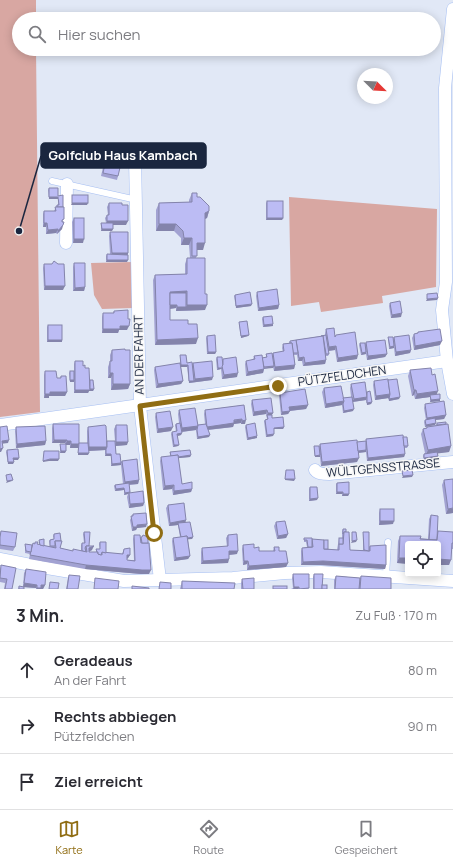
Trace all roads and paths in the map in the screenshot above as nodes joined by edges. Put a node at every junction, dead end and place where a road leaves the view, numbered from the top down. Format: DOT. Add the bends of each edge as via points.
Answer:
graph roads {
  1 [pos="453,9"];
  2 [pos="135,158"];
  3 [pos="52,181"];
  4 [pos="66,184"];
  5 [pos="137,200"];
  6 [pos="66,244"];
  7 [pos="447,361"];
  8 [pos="453,394"];
  9 [pos="140,406"];
  10 [pos="0,424"];
  11 [pos="453,462"];
  12 [pos="315,470"];
  13 [pos="388,542"];
  14 [pos="0,559"];
  15 [pos="386,576"];
  16 [pos="160,580"];
  17 [pos="453,581"];
  1 -- 7 [label="street" via="445,88 446,282 442,310"];
  2 -- 5 [label="street, AN DER FAHRT"];
  3 -- 4 [label="lane"];
  4 -- 5 [label="lane"];
  4 -- 6 [label="street"];
  5 -- 9 [label="street, AN DER FAHRT"];
  7 -- 8 [label="street"];
  7 -- 9 [label="street, PÜTZFELDCHEN"];
  9 -- 10 [label="street, PÜTZFELDCHEN"];
  9 -- 16 [label="street, AN DER FAHRT"];
  11 -- 12 [label="street, WÜLTGENSSTRASSE" via="329,474"];
  13 -- 15 [label="lane"];
  14 -- 16 [label="street" via="124,581"];
  15 -- 16 [label="street" via="321,572"];
  15 -- 17 [label="street"];
}
